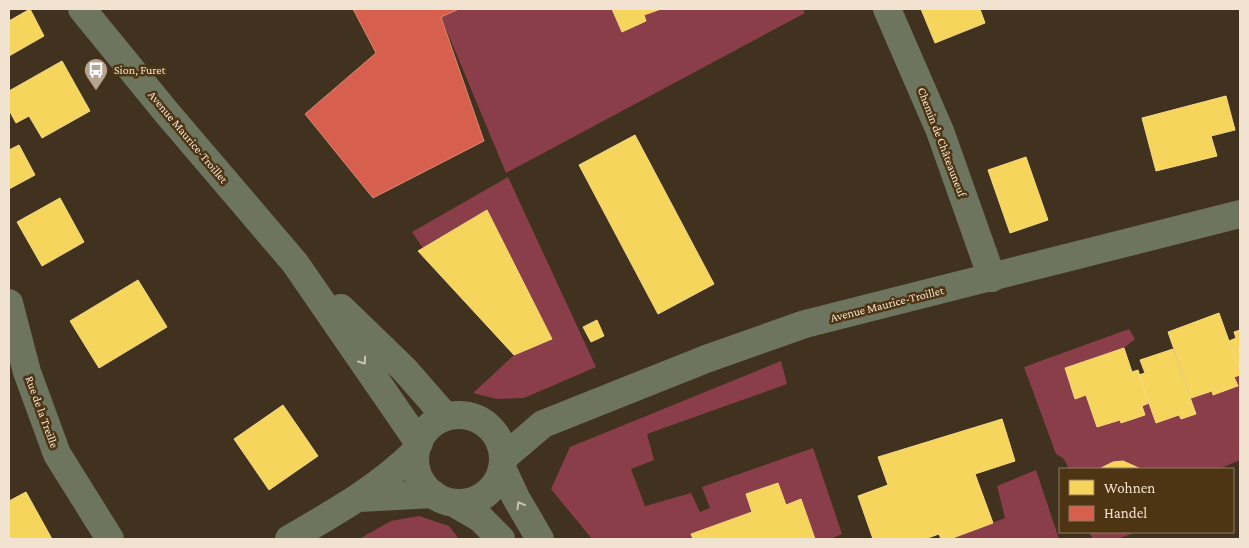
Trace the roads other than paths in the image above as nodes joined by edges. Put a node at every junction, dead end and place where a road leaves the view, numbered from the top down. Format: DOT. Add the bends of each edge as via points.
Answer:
graph roads {
  1 [pos="82,9"];
  2 [pos="887,9"];
  3 [pos="1240,214"];
  4 [pos="295,263"];
  5 [pos="992,278"];
  6 [pos="9,303"];
  7 [pos="446,417"];
  8 [pos="485,423"];
  9 [pos="543,424"];
  10 [pos="418,447"];
  11 [pos="503,463"];
  12 [pos="359,498"];
  13 [pos="444,498"];
  14 [pos="110,539"];
  15 [pos="289,539"];
  16 [pos="501,539"];
  17 [pos="540,539"];
  1 -- 4 [label="street, Avenue Maurice-Troillet"];
  2 -- 5 [label="street, Chemin de Châteauneuf" via="940,131"];
  3 -- 5 [label="street, Avenue Maurice-Troillet"];
  4 -- 7 [label="street, Avenue Maurice-Troillet" via="404,369"];
  4 -- 10 [label="street, Avenue Maurice-Troillet, one-way"];
  5 -- 9 [label="street, Avenue Maurice-Troillet" via="805,324"];
  6 -- 14 [label="street, Rue de la Treille" via="27,372 57,454"];
  7 -- 8 [label="street" via="466,416"];
  7 -- 10 [label="street" via="429,427"];
  8 -- 9 [label="street, Avenue Maurice-Troillet"];
  8 -- 11 [label="street" via="498,438"];
  9 -- 11 [label="street, Avenue Maurice-Troillet"];
  10 -- 12 [label="street" via="394,473"];
  10 -- 13 [label="street" via="417,470 425,486"];
  11 -- 13 [label="street" via="499,478 486,494 465,502"];
  17 -- 11 [label="street, one-way" via="516,498"];
  12 -- 13 [label="street"];
  12 -- 15 [label="street"];
  13 -- 16 [label="street" via="480,518"];
}
